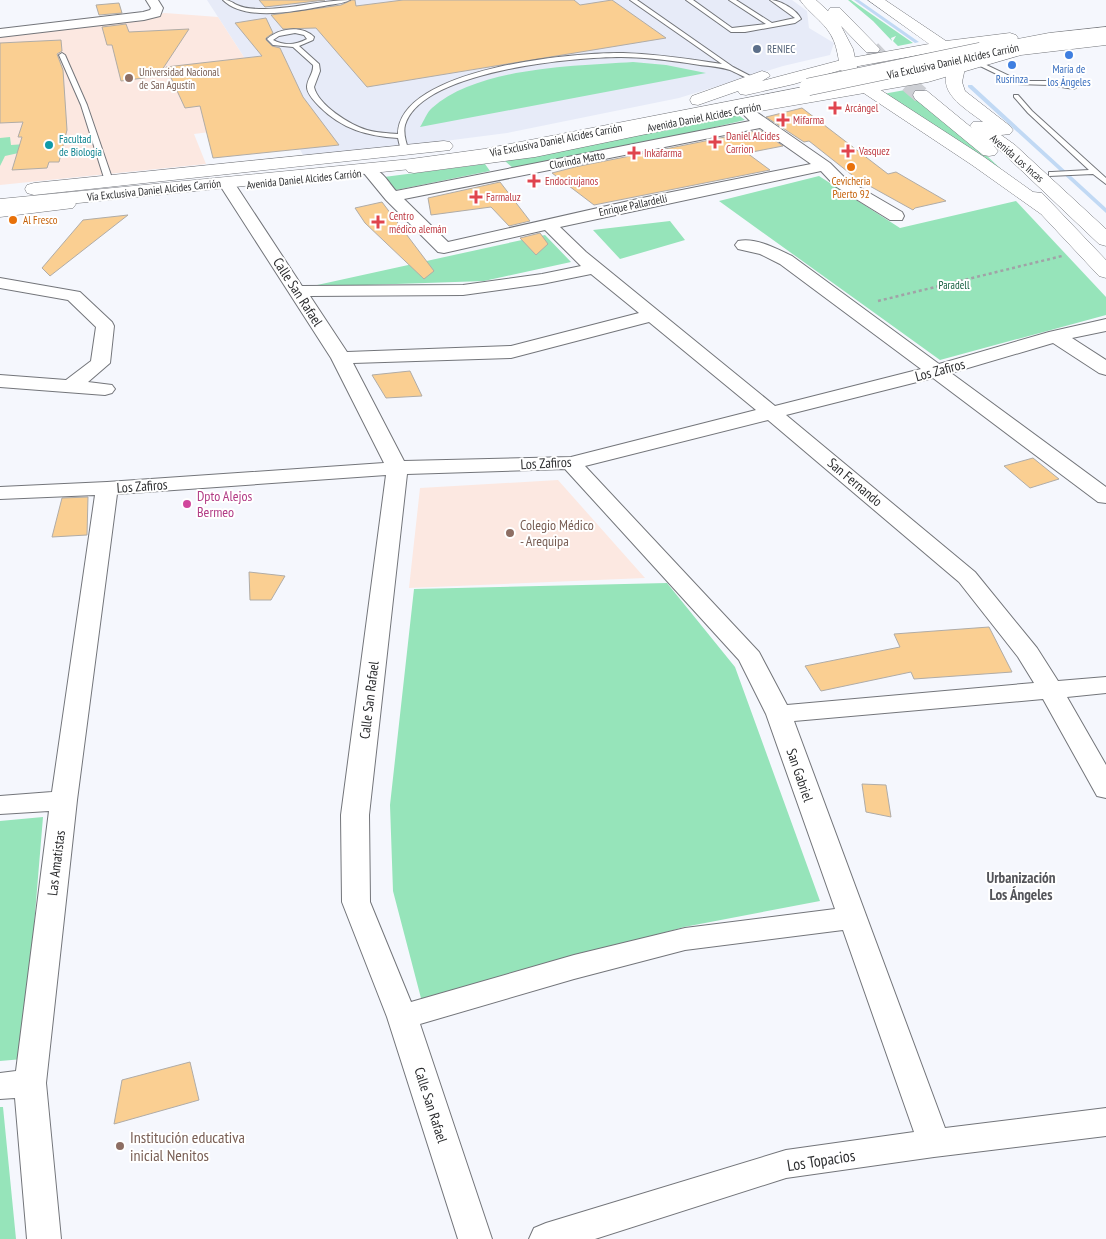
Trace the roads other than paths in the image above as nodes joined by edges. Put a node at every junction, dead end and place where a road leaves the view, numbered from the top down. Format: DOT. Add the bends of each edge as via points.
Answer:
graph roads {
  1 [pos="152,0"];
  2 [pos="226,0"];
  3 [pos="347,0"];
  4 [pos="633,0"];
  5 [pos="688,0"];
  6 [pos="732,0"];
  7 [pos="773,0"];
  8 [pos="807,0"];
  9 [pos="822,0"];
  10 [pos="840,0"];
  11 [pos="875,0"];
  12 [pos="771,25"];
  13 [pos="1106,32"];
  14 [pos="0,33"];
  15 [pos="1106,40"];
  16 [pos="294,45"];
  17 [pos="62,55"];
  18 [pos="952,56"];
  19 [pos="981,56"];
  20 [pos="731,68"];
  21 [pos="854,77"];
  22 [pos="753,80"];
  23 [pos="1074,87"];
  24 [pos="817,90"];
  25 [pos="1016,96"];
  26 [pos="698,100"];
  27 [pos="744,108"];
  28 [pos="762,123"];
  29 [pos="920,124"];
  30 [pos="403,143"];
  31 [pos="824,166"];
  32 [pos="371,172"];
  33 [pos="1093,172"];
  34 [pos="1055,174"];
  35 [pos="109,182"];
  36 [pos="1106,182"];
  37 [pos="229,187"];
  38 [pos="0,193"];
  39 [pos="392,197"];
  40 [pos="0,199"];
  41 [pos="0,205"];
  42 [pos="1046,210"];
  43 [pos="0,211"];
  44 [pos="896,216"];
  45 [pos="548,224"];
  46 [pos="1100,234"];
  47 [pos="744,245"];
  48 [pos="595,268"];
  49 [pos="1106,272"];
  50 [pos="0,283"];
  51 [pos="298,291"];
  52 [pos="652,316"];
  53 [pos="1106,325"];
  54 [pos="1056,336"];
  55 [pos="341,358"];
  56 [pos="1106,369"];
  57 [pos="937,371"];
  58 [pos="0,382"];
  59 [pos="71,386"];
  60 [pos="105,389"];
  61 [pos="772,412"];
  62 [pos="571,464"];
  63 [pos="397,468"];
  64 [pos="107,488"];
  65 [pos="0,493"];
  66 [pos="1106,497"];
  67 [pos="1106,685"];
  68 [pos="1051,690"];
  69 [pos="779,714"];
  70 [pos="1106,789"];
  71 [pos="64,800"];
  72 [pos="0,805"];
  73 [pos="854,918"];
  74 [pos="402,1017"];
  75 [pos="15,1085"];
  76 [pos="1106,1122"];
  77 [pos="934,1143"];
  78 [pos="44,1239"];
  79 [pos="475,1239"];
  80 [pos="546,1239"];
  1 -- 14 [label="street" via="158,8 155,13 144,16"];
  2 -- 3 [label="lane" via="236,8 258,12"];
  4 -- 20 [label="lane"];
  5 -- 12 [label="lane" via="731,30"];
  6 -- 12 [label="lane"];
  7 -- 12 [label="lane" via="798,19"];
  8 -- 21 [label="main road" via="836,30"];
  9 -- 10 [label="main road" via="880,48 866,22"];
  11 -- 18 [label="main road"];
  13 -- 18 [label="main road"];
  13 -- 19 [label="main road, Vía Exclusiva Daniel Alcides Carrión"];
  15 -- 19 [label="main road"];
  16 -- 16 [label="lane" via="311,37 303,32 289,31 270,38 275,43"];
  16 -- 30 [label="lane" via="316,64 317,73 311,89 320,104 359,131"];
  17 -- 35 [label="lane" via="84,104"];
  18 -- 19 [label="main road"];
  18 -- 21 [label="main road, Avenida Daniel Alcides Carrión" via="916,50"];
  18 -- 21 [label="main road" via="928,77 887,84 867,83"];
  18 -- 34 [label="main road" via="957,93"];
  19 -- 23 [label="lane" via="1019,83"];
  19 -- 24 [label="main road, Vía Exclusiva Daniel Alcides Carrión"];
  20 -- 22 [label="lane"];
  20 -- 30 [label="lane" via="670,58 600,55 488,71 458,79 415,104 402,123"];
  21 -- 22 [label="main road" via="834,60 822,60"];
  21 -- 24 [label="main road, Avenida Daniel Alcides Carrión"];
  21 -- 26 [label="main road, Avenida Daniel Alcides Carrión" via="788,81"];
  21 -- 29 [label="main road"];
  22 -- 26 [label="main road"];
  24 -- 27 [label="main road, Avenida Daniel Alcides Carrión"];
  24 -- 29 [label="main road" via="874,101"];
  24 -- 40 [label="main road, Vía Exclusiva Daniel Alcides Carrión" via="478,147"];
  24 -- 41 [label="main road, Vía Exclusiva Daniel Alcides Carrión" via="484,154"];
  25 -- 33 [label="lane"];
  26 -- 30 [label="main road, Avenida Daniel Alcides Carrión" via="502,139"];
  27 -- 28 [label="street"];
  27 -- 32 [label="main road, Avenida Daniel Alcides Carrión" via="535,152"];
  28 -- 31 [label="street"];
  28 -- 39 [label="street, Clorinda Matto"];
  29 -- 42 [label="main road"];
  30 -- 35 [label="main road, Avenida Daniel Alcides Carrión"];
  31 -- 44 [label="street" via="841,183"];
  31 -- 45 [label="street, Enrique Pallardelli"];
  32 -- 37 [label="main road, Avenida Daniel Alcides Carrión"];
  32 -- 39 [label="street"];
  33 -- 34 [label="lane"];
  33 -- 36 [label="lane"];
  34 -- 46 [label="main road"];
  35 -- 38 [label="main road, Avenida Daniel Alcides Carrión"];
  37 -- 43 [label="main road, Avenida Daniel Alcides Carrión"];
  37 -- 51 [label="street, Calle San Rafael"];
  39 -- 45 [label="street, Enrique Pallardelli" via="444,248"];
  42 -- 46 [label="main road, Avenida Los Incas" via="994,154 928,94 1009,149"];
  42 -- 49 [label="main road"];
  45 -- 48 [label="street, San Fernando"];
  47 -- 57 [label="street" via="766,250 786,260"];
  48 -- 51 [label="street" via="463,290"];
  48 -- 52 [label="street, San Fernando"];
  50 -- 59 [label="street" via="74,296 105,326 100,363"];
  51 -- 55 [label="street, Calle San Rafael"];
  52 -- 55 [label="street" via="511,352"];
  52 -- 61 [label="street, San Fernando"];
  53 -- 54 [label="street, Los Zafiros"];
  54 -- 56 [label="street"];
  54 -- 57 [label="street, Los Zafiros"];
  55 -- 63 [label="street, Calle San Rafael"];
  57 -- 61 [label="street, Los Zafiros"];
  57 -- 66 [label="street"];
  58 -- 59 [label="street"];
  59 -- 60 [label="street"];
  61 -- 62 [label="street, Los Zafiros"];
  61 -- 68 [label="street, San Fernando" via="967,577 1028,653"];
  62 -- 63 [label="street, Los Zafiros"];
  62 -- 69 [label="street, San Gabriel" via="750,656"];
  63 -- 64 [label="street, Los Zafiros"];
  63 -- 74 [label="street, Calle San Rafael" via="355,815 356,902"];
  64 -- 65 [label="street, Los Zafiros"];
  64 -- 71 [label="street, Las Amatistas"];
  67 -- 68 [label="street"];
  68 -- 69 [label="street"];
  68 -- 70 [label="street, San Fernando"];
  69 -- 73 [label="street, San Gabriel"];
  71 -- 72 [label="street"];
  71 -- 75 [label="street, Las Amatistas"];
  73 -- 74 [label="street" via="685,939"];
  73 -- 77 [label="street, San Gabriel"];
  74 -- 79 [label="street, Calle San Rafael"];
  75 -- 78 [label="street, Las Amatistas"];
  76 -- 77 [label="street, Los Topacios"];
  77 -- 80 [label="street, Los Topacios" via="786,1164"];
}
